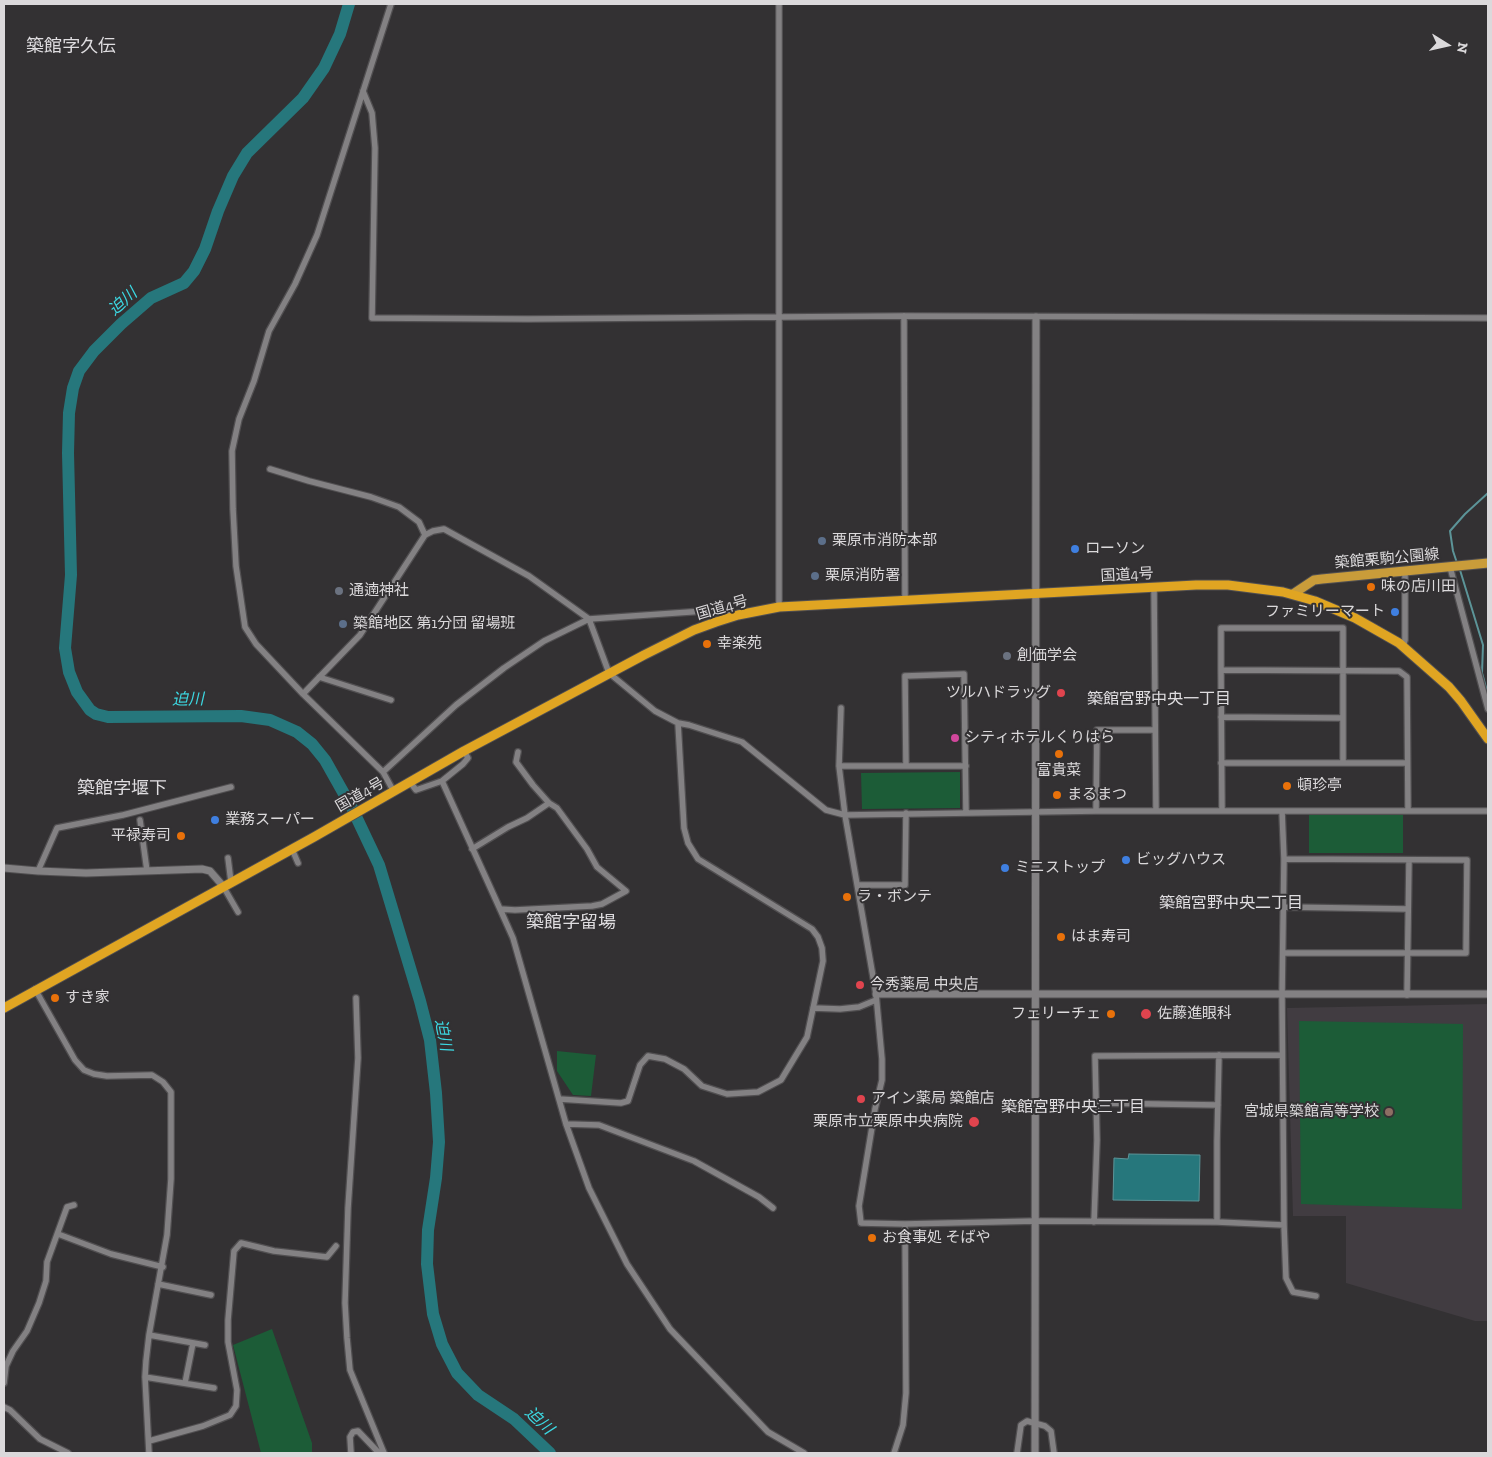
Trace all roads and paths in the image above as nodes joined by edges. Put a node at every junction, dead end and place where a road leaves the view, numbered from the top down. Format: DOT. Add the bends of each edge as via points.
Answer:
graph roads {
  1 [pos="391,4"];
  2 [pos="780,4"];
  3 [pos="363,92"];
  4 [pos="904,316"];
  5 [pos="1036,317"];
  6 [pos="778,318"];
  7 [pos="1488,318"];
  8 [pos="270,469"];
  9 [pos="425,535"];
  10 [pos="1488,563"];
  11 [pos="1452,567"];
  12 [pos="1405,571"];
  13 [pos="1154,587"];
  14 [pos="1036,594"];
  15 [pos="1292,594"];
  16 [pos="905,599"];
  17 [pos="779,607"];
  18 [pos="738,615"];
  19 [pos="589,619"];
  20 [pos="1403,647"];
  21 [pos="1221,670"];
  22 [pos="1343,670"];
  23 [pos="609,674"];
  24 [pos="319,677"];
  25 [pos="303,694"];
  26 [pos="391,700"];
  27 [pos="841,708"];
  28 [pos="1488,709"];
  29 [pos="1220,717"];
  30 [pos="1343,718"];
  31 [pos="678,723"];
  32 [pos="1155,730"];
  33 [pos="1488,739"];
  34 [pos="464,751"];
  35 [pos="518,752"];
  36 [pos="1221,763"];
  37 [pos="1343,763"];
  38 [pos="1408,763"];
  39 [pos="839,766"];
  40 [pos="906,766"];
  41 [pos="966,766"];
  42 [pos="383,772"];
  43 [pos="442,781"];
  44 [pos="410,782"];
  45 [pos="231,787"];
  46 [pos="390,793"];
  47 [pos="549,803"];
  48 [pos="1156,810"];
  49 [pos="1408,810"];
  50 [pos="1096,811"];
  51 [pos="1222,811"];
  52 [pos="1282,811"];
  53 [pos="1488,811"];
  54 [pos="966,812"];
  55 [pos="1036,812"];
  56 [pos="906,813"];
  57 [pos="845,815"];
  58 [pos="140,820"];
  59 [pos="162,830"];
  60 [pos="142,833"];
  61 [pos="292,849"];
  62 [pos="472,849"];
  63 [pos="228,858"];
  64 [pos="1284,859"];
  65 [pos="1409,861"];
  66 [pos="298,863"];
  67 [pos="4,868"];
  68 [pos="146,871"];
  69 [pos="38,872"];
  70 [pos="231,882"];
  71 [pos="223,886"];
  72 [pos="858,886"];
  73 [pos="1284,907"];
  74 [pos="500,909"];
  75 [pos="1408,909"];
  76 [pos="238,912"];
  77 [pos="1283,952"];
  78 [pos="1407,953"];
  79 [pos="36,989"];
  80 [pos="1036,994"];
  81 [pos="1488,994"];
  82 [pos="1282,995"];
  83 [pos="1407,995"];
  84 [pos="876,997"];
  85 [pos="356,998"];
  86 [pos="4,1008"];
  87 [pos="813,1008"];
  88 [pos="1220,1054"];
  89 [pos="1282,1055"];
  90 [pos="559,1099"];
  91 [pos="1095,1103"];
  92 [pos="1218,1105"];
  93 [pos="566,1124"];
  94 [pos="74,1205"];
  95 [pos="773,1208"];
  96 [pos="1036,1221"];
  97 [pos="1094,1222"];
  98 [pos="1217,1222"];
  99 [pos="905,1224"];
  100 [pos="1284,1226"];
  101 [pos="58,1234"];
  102 [pos="336,1246"];
  103 [pos="162,1267"];
  104 [pos="158,1284"];
  105 [pos="211,1295"];
  106 [pos="1316,1296"];
  107 [pos="149,1335"];
  108 [pos="193,1343"];
  109 [pos="205,1345"];
  110 [pos="145,1377"];
  111 [pos="4,1383"];
  112 [pos="185,1383"];
  113 [pos="214,1388"];
  114 [pos="4,1407"];
  115 [pos="1036,1422"];
  116 [pos="149,1441"];
  117 [pos="68,1453"];
  118 [pos="149,1453"];
  119 [pos="351,1453"];
  120 [pos="379,1453"];
  121 [pos="384,1453"];
  122 [pos="804,1453"];
  123 [pos="894,1453"];
  124 [pos="1018,1453"];
  125 [pos="1035,1453"];
  126 [pos="1054,1453"];
  1 -- 3 [label="street"];
  2 -- 6 [label="street"];
  3 -- 6 [label="street" via="372,113 375,148 372,318"];
  3 -- 25 [label="street" via="317,235 269,331 239,419 232,451 232,509 244,627"];
  4 -- 5 [label="street"];
  4 -- 6 [label="street"];
  4 -- 16 [label="street"];
  5 -- 7 [label="street"];
  5 -- 14 [label="street"];
  6 -- 17 [label="street"];
  8 -- 9 [label="street" via="399,507 419,522"];
  9 -- 19 [label="street" via="444,529 529,576"];
  9 -- 24 [label="street" via="360,635"];
  10 -- 11 [label="main road, 築館栗駒公園線"];
  11 -- 12 [label="main road, 築館栗駒公園線"];
  11 -- 28 [label="street"];
  12 -- 15 [label="main road, 築館栗駒公園線" via="1314,580"];
  12 -- 20 [label="street" via="1406,640"];
  13 -- 14 [label="highway, 国道4号"];
  13 -- 15 [label="highway, 国道4号" via="1228,585"];
  13 -- 32 [label="street"];
  14 -- 16 [label="highway, 国道4号"];
  14 -- 55 [label="street"];
  15 -- 20 [label="highway, 国道4号" via="1355,618"];
  16 -- 17 [label="highway, 国道4号"];
  17 -- 18 [label="highway, 国道4号"];
  18 -- 19 [label="street" via="719,610"];
  18 -- 23 [label="highway, 国道4号" via="694,630"];
  19 -- 23 [label="street"];
  19 -- 42 [label="street" via="544,641 504,668 456,705"];
  20 -- 33 [label="highway, 国道4号" via="1449,687"];
  21 -- 22 [label="street"];
  21 -- 22 [label="street" via="1221,628 1343,628"];
  21 -- 29 [label="street"];
  22 -- 30 [label="street"];
  22 -- 38 [label="street" via="1399,671 1407,677"];
  23 -- 31 [label="street" via="655,711"];
  23 -- 34 [label="highway, 国道4号"];
  24 -- 25 [label="street"];
  24 -- 26 [label="street"];
  25 -- 42 [label="street"];
  27 -- 39 [label="street"];
  29 -- 30 [label="street"];
  29 -- 36 [label="street"];
  30 -- 37 [label="street"];
  31 -- 57 [label="street" via="742,742 826,810"];
  31 -- 87 [label="street" via="682,808 688,843 698,859 812,929 822,948 823,961"];
  32 -- 48 [label="street"];
  32 -- 50 [label="street" via="1097,730"];
  34 -- 43 [label="street" via="468,758"];
  34 -- 44 [label="highway, 国道4号"];
  35 -- 47 [label="street" via="516,762"];
  36 -- 37 [label="street"];
  36 -- 51 [label="street"];
  37 -- 38 [label="street"];
  38 -- 49 [label="street"];
  39 -- 40 [label="street"];
  39 -- 57 [label="street"];
  40 -- 41 [label="street"];
  40 -- 41 [label="street" via="906,676 964,674"];
  41 -- 54 [label="street"];
  42 -- 46 [label="street"];
  43 -- 44 [label="street" via="416,790"];
  43 -- 62 [label="street"];
  44 -- 46 [label="highway, 国道4号"];
  45 -- 69 [label="street" via="58,828"];
  46 -- 61 [label="highway, 国道4号"];
  47 -- 62 [label="street"];
  47 -- 74 [label="street" via="557,808 597,867 626,891 592,906"];
  48 -- 50 [label="street"];
  48 -- 51 [label="street"];
  49 -- 52 [label="street"];
  49 -- 53 [label="street"];
  50 -- 55 [label="street"];
  51 -- 52 [label="street"];
  52 -- 64 [label="street"];
  54 -- 55 [label="street"];
  54 -- 56 [label="street"];
  55 -- 80 [label="street"];
  56 -- 57 [label="street"];
  56 -- 72 [label="street" via="905,884"];
  57 -- 72 [label="street"];
  58 -- 60 [label="street"];
  59 -- 60 [label="street"];
  60 -- 68 [label="street"];
  61 -- 66 [label="street"];
  61 -- 70 [label="highway, 国道4号"];
  62 -- 74 [label="street"];
  63 -- 70 [label="street"];
  64 -- 65 [label="street"];
  64 -- 73 [label="street"];
  65 -- 75 [label="street"];
  65 -- 78 [label="street" via="1467,860 1466,953"];
  67 -- 69 [label="street"];
  68 -- 69 [label="street"];
  68 -- 71 [label="street" via="202,869 210,871"];
  70 -- 71 [label="highway, 国道4号"];
  71 -- 76 [label="street"];
  71 -- 79 [label="highway, 国道4号"];
  72 -- 84 [label="street"];
  73 -- 75 [label="street"];
  73 -- 77 [label="street"];
  74 -- 90 [label="street" via="512,938"];
  75 -- 78 [label="street"];
  77 -- 78 [label="street"];
  77 -- 82 [label="street"];
  78 -- 83 [label="street"];
  79 -- 86 [label="highway, 国道4号"];
  79 -- 103 [label="street" via="75,1060 84,1070 106,1076 152,1075 171,1092 171,1179 168,1235"];
  80 -- 82 [label="street"];
  80 -- 84 [label="street"];
  80 -- 96 [label="street"];
  81 -- 83 [label="street"];
  82 -- 83 [label="street"];
  82 -- 89 [label="street"];
  84 -- 87 [label="street" via="859,1007"];
  84 -- 99 [label="street" via="882,1080 859,1206 861,1223"];
  85 -- 121 [label="street" via="358,1058 348,1208 347,1338 350,1370"];
  87 -- 90 [label="street" via="807,1037 781,1080 758,1092 727,1094 702,1086 684,1069 664,1059 648,1056 640,1065 628,1101"];
  88 -- 89 [label="street"];
  88 -- 91 [label="street" via="1095,1056"];
  88 -- 92 [label="street"];
  89 -- 100 [label="street"];
  90 -- 93 [label="street"];
  91 -- 92 [label="street"];
  91 -- 97 [label="street"];
  92 -- 98 [label="street"];
  93 -- 95 [label="street" via="599,1125 694,1161"];
  93 -- 122 [label="street" via="589,1188 627,1264 670,1330 768,1432"];
  94 -- 101 [label="street" via="67,1207"];
  96 -- 97 [label="street"];
  96 -- 99 [label="street"];
  96 -- 115 [label="street"];
  97 -- 98 [label="street"];
  98 -- 100 [label="street"];
  99 -- 123 [label="street" via="906,1393 903,1425"];
  100 -- 106 [label="street" via="1286,1278 1293,1292"];
  101 -- 103 [label="street" via="111,1254"];
  101 -- 111 [label="street" via="39,1303 6,1366"];
  102 -- 116 [label="street" via="327,1257 274,1251 242,1243 234,1251 228,1342 237,1390 236,1406 230,1415 203,1426"];
  103 -- 104 [label="street"];
  104 -- 105 [label="street"];
  104 -- 107 [label="street"];
  107 -- 108 [label="street"];
  107 -- 110 [label="street"];
  108 -- 109 [label="street"];
  108 -- 112 [label="street"];
  110 -- 112 [label="street"];
  110 -- 116 [label="street"];
  112 -- 113 [label="street"];
  114 -- 117 [label="street" via="40,1439"];
  115 -- 124 [label="street" via="1027,1421 1021,1425"];
  115 -- 125 [label="street"];
  115 -- 126 [label="street" via="1051,1431"];
  116 -- 118 [label="street"];
  119 -- 120 [label="street" via="350,1437 358,1431"];
}
